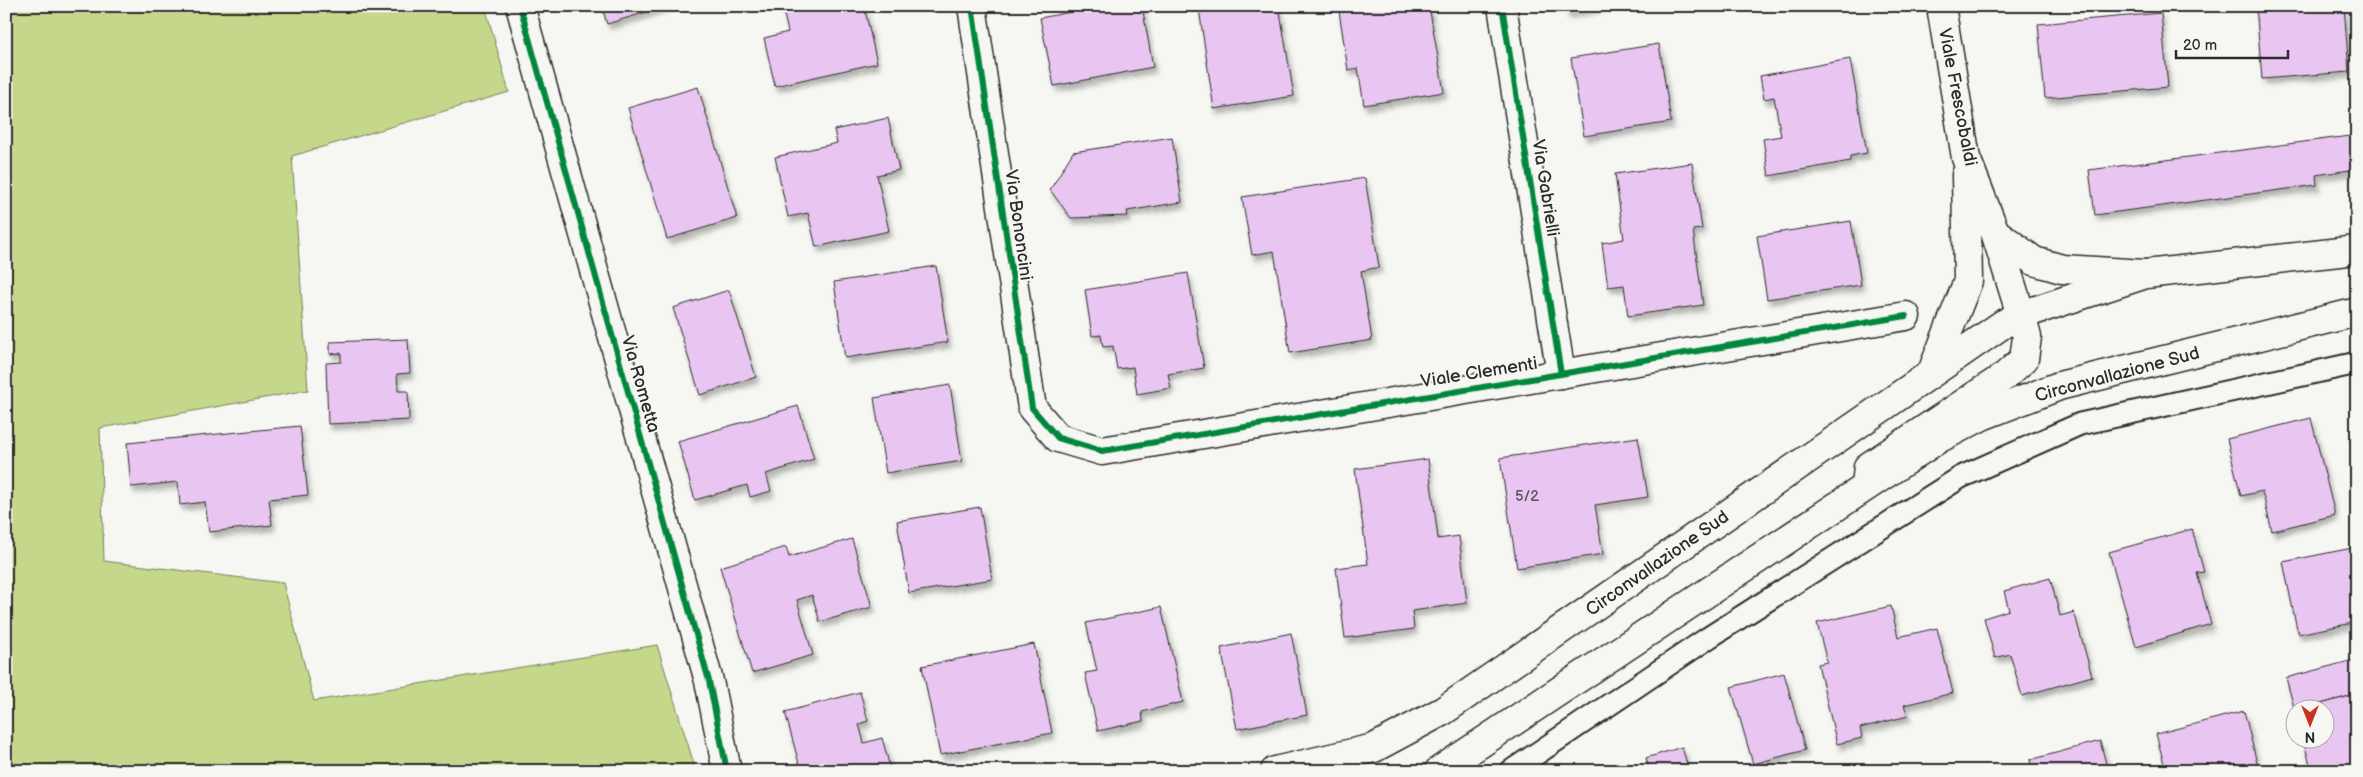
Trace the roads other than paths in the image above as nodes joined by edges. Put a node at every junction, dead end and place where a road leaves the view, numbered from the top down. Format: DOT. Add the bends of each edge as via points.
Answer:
graph roads {
  1 [pos="520,6"];
  2 [pos="972,6"];
  3 [pos="1502,6"];
  4 [pos="1941,6"];
  5 [pos="1966,158"];
  6 [pos="1995,232"];
  7 [pos="2357,250"];
  8 [pos="2146,274"];
  9 [pos="2357,312"];
  10 [pos="1906,316"];
  11 [pos="2021,316"];
  12 [pos="2357,363"];
  13 [pos="1932,372"];
  14 [pos="1561,374"];
  15 [pos="1058,438"];
  16 [pos="1866,486"];
  17 [pos="727,771"];
  18 [pos="1275,771"];
  19 [pos="1440,771"];
  20 [pos="1511,771"];
  1 -- 17 [label="street, Via Rometta" via="707,671"];
  2 -- 15 [label="street, Via Bononcini" via="1032,408"];
  3 -- 14 [label="street, Via Gabrielli"];
  4 -- 5 [label="street, Viale Frescobaldi"];
  5 -- 6 [label="street, Viale Frescobaldi"];
  5 -- 13 [label="street" via="1968,281"];
  6 -- 8 [label="street" via="2034,261 2062,269"];
  6 -- 11 [label="street, Circonvallazione Sud"];
  7 -- 8 [label="street, Circonvallazione Sud"];
  8 -- 11 [label="street, Circonvallazione Sud"];
  9 -- 16 [label="street, Circonvallazione Sud" via="2059,386 1982,416 1938,439"];
  10 -- 14 [label="street, Viale Clementi"];
  11 -- 13 [label="street, Circonvallazione Sud" via="2003,324"];
  11 -- 16 [label="street, Circonvallazione Sud" via="2026,337 2024,359 2005,376 1868,467"];
  12 -- 20 [label="lane" via="2080,424 1961,477 1708,638"];
  13 -- 18 [label="street, Circonvallazione Sud" via="1443,711 1374,748"];
  14 -- 15 [label="street, Viale Clementi" via="1102,451"];
  16 -- 19 [label="street, Circonvallazione Sud"];
}
